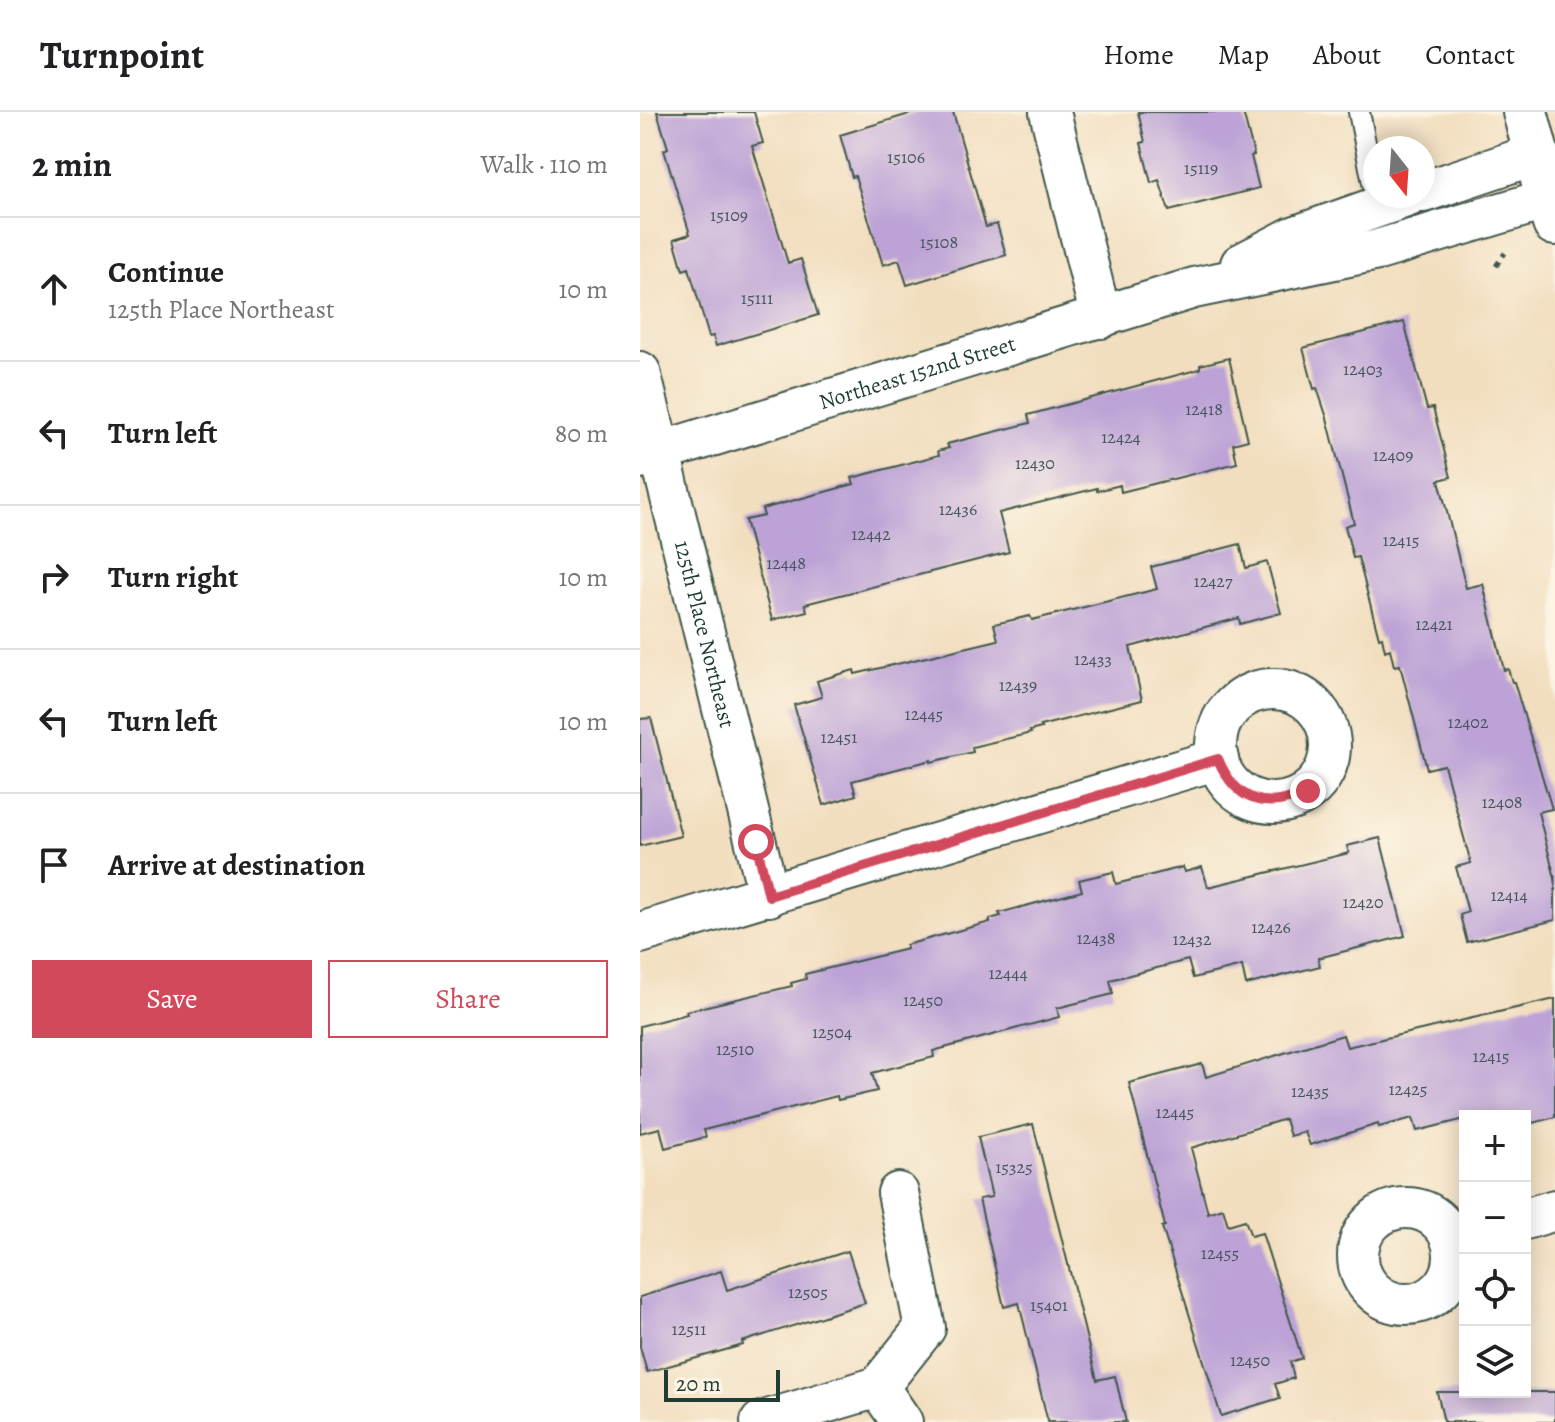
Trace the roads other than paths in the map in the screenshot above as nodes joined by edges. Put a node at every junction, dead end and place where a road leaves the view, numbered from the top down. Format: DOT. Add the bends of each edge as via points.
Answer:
graph roads {
  1 [pos="1050,112"];
  2 [pos="1359,112"];
  3 [pos="1525,112"];
  4 [pos="1366,136"];
  5 [pos="1536,154"];
  6 [pos="1435,188"];
  7 [pos="1363,207"];
  8 [pos="1552,211"];
  9 [pos="1194,288"];
  10 [pos="1101,318"];
  11 [pos="640,372"];
  12 [pos="650,455"];
  13 [pos="1218,759"];
  14 [pos="769,896"];
  15 [pos="640,933"];
  16 [pos="898,1193"];
  17 [pos="1555,1210"];
  18 [pos="1531,1217"];
  19 [pos="878,1387"];
  20 [pos="761,1422"];
  21 [pos="902,1422"];
  1 -- 10 [label="street"];
  2 -- 4 [label="lane"];
  3 -- 5 [label="street"];
  5 -- 6 [label="street"];
  5 -- 8 [label="street"];
  7 -- 9 [label="street, Northeast 152nd Street"];
  8 -- 9 [label="street, Northeast 152nd Street"];
  9 -- 10 [label="street, Northeast 152nd Street"];
  10 -- 12 [label="street, Northeast 152nd Street"];
  11 -- 12 [label="street, 125th Place Northeast"];
  12 -- 14 [label="street, 125th Place Northeast"];
  13 -- 14 [label="street"];
  14 -- 15 [label="street"];
  16 -- 19 [label="street" via="925,1328"];
  17 -- 18 [label="street"];
  19 -- 20 [label="street"];
  19 -- 21 [label="street"];
}
